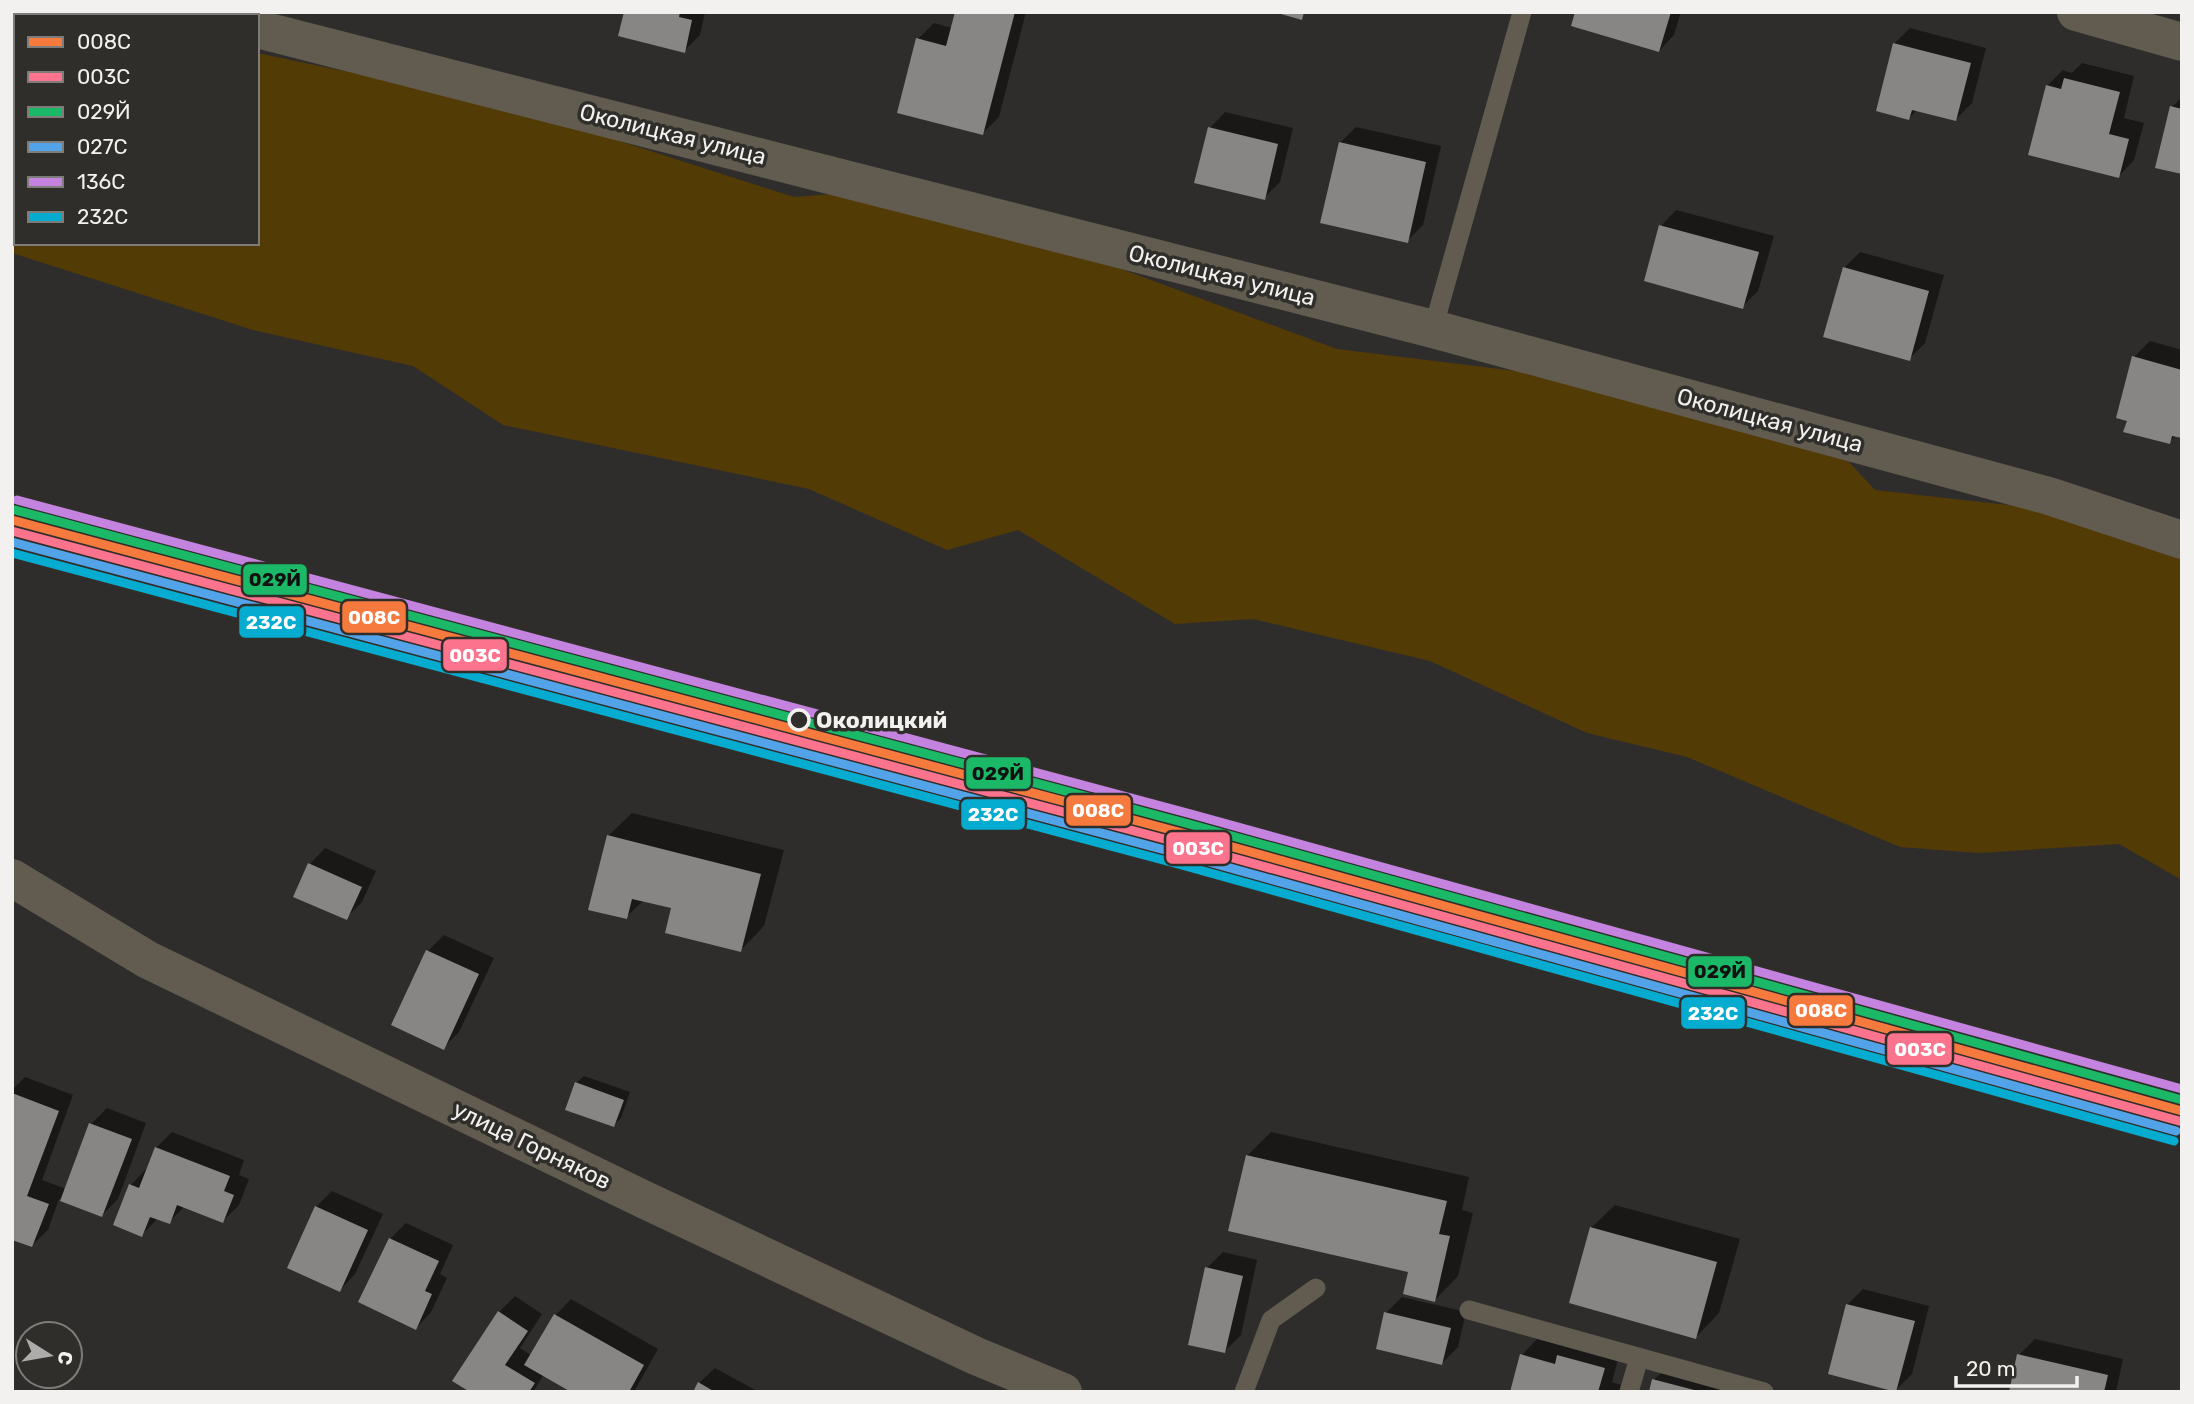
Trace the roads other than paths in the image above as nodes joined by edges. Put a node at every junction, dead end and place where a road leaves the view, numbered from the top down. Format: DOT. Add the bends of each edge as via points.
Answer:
graph roads {
  1 [pos="1522,12"];
  2 [pos="2076,12"];
  3 [pos="259,30"];
  4 [pos="2182,42"];
  5 [pos="1433,328"];
  6 [pos="2182,540"];
  7 [pos="12,878"];
  8 [pos="1316,1288"];
  9 [pos="1469,1310"];
  10 [pos="1639,1358"];
  11 [pos="1063,1392"];
  12 [pos="1244,1392"];
  13 [pos="1629,1392"];
  14 [pos="1764,1392"];
  1 -- 5 [label="lane"];
  2 -- 4 [label="street"];
  3 -- 5 [label="street, Околицкая улица"];
  5 -- 6 [label="street, Околицкая улица" via="2049,496"];
  7 -- 11 [label="street, улица Горняков" via="148,960 951,1345"];
  8 -- 12 [label="lane" via="1271,1320"];
  9 -- 10 [label="lane"];
  10 -- 13 [label="lane"];
  10 -- 14 [label="lane"];
}
